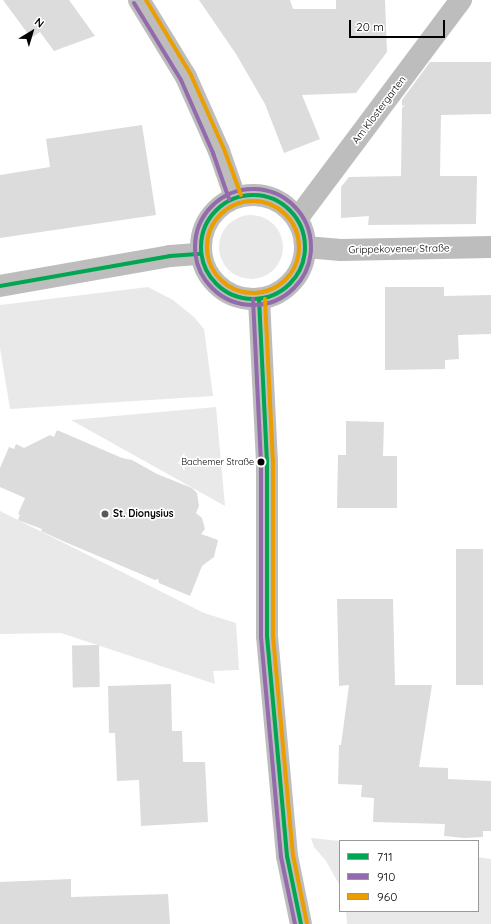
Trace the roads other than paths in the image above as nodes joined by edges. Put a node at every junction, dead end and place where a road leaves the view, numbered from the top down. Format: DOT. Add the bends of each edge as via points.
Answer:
graph roads {
  1 [pos="139,0"];
  2 [pos="461,0"];
  3 [pos="235,197"];
  4 [pos="297,219"];
  5 [pos="306,247"];
  6 [pos="491,247"];
  7 [pos="201,254"];
  8 [pos="0,286"];
  9 [pos="260,299"];
  10 [pos="301,924"];
  1 -- 3 [label="street" via="186,77 219,152"];
  2 -- 4 [label="street, Am Klostergarten"];
  3 -- 4 [label="street" via="265,196 285,206"];
  3 -- 7 [label="street" via="210,216 202,232"];
  4 -- 5 [label="street"];
  5 -- 6 [label="street, Grippekovener Straße" via="341,250"];
  5 -- 9 [label="street" via="302,265 293,281 272,296"];
  7 -- 8 [label="street" via="170,256"];
  7 -- 9 [label="street" via="206,271 224,291 241,298"];
  9 -- 10 [label="street" via="267,461 268,636 287,856"];
}
